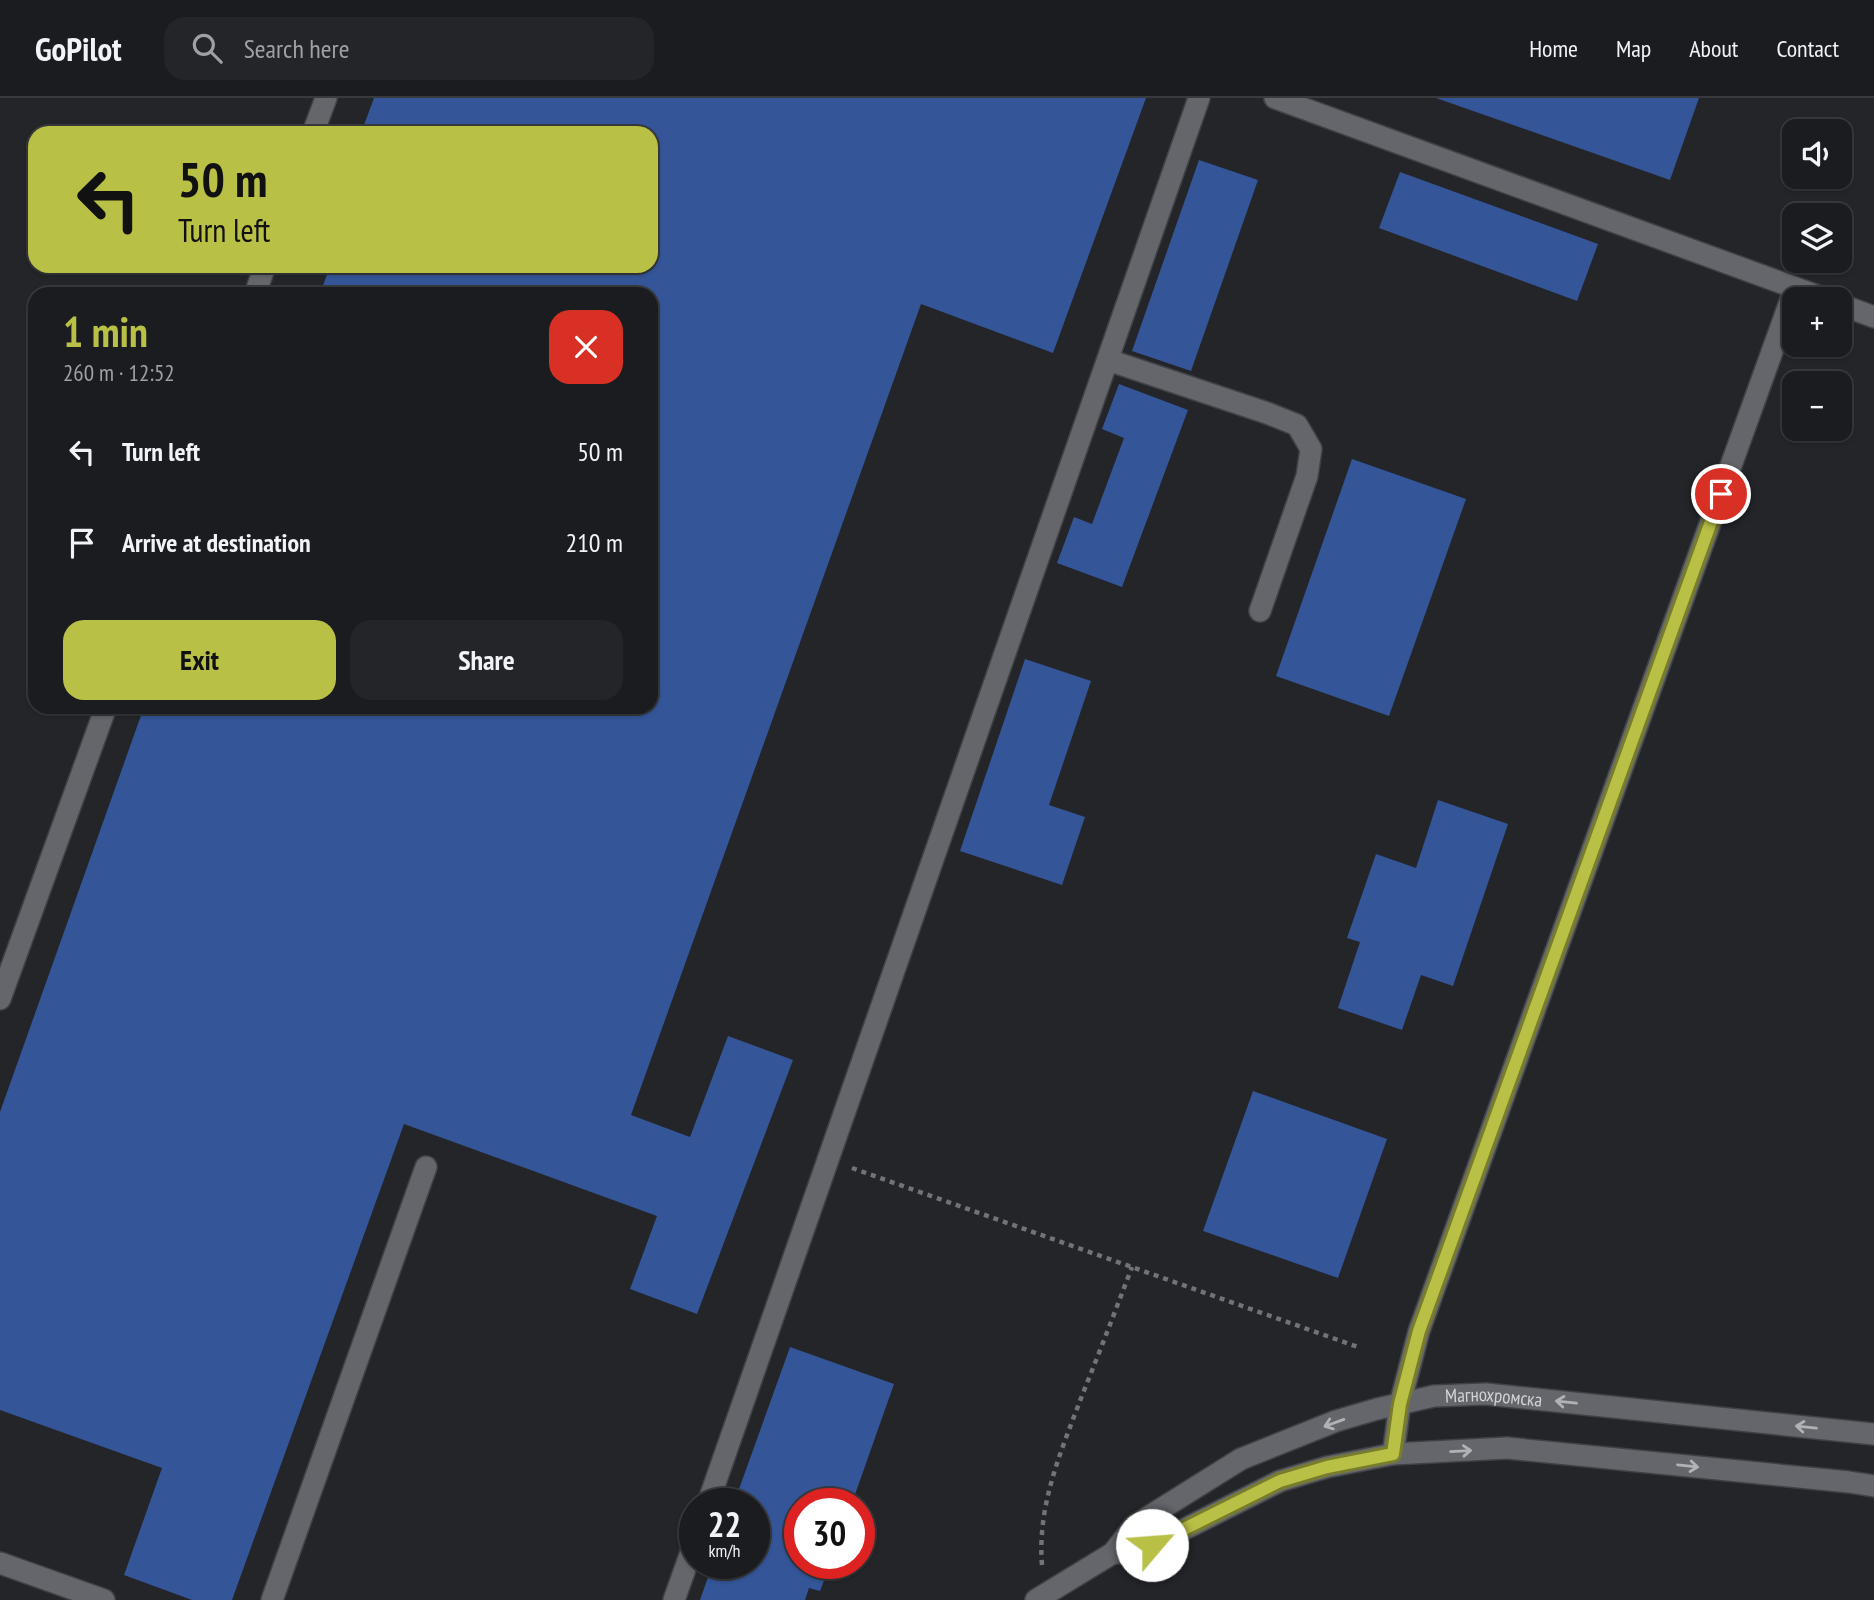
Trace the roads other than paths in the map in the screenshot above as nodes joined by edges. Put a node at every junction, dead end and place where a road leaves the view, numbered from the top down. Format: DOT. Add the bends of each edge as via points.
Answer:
graph roads {
  1 [pos="326,98"];
  2 [pos="1199,98"];
  3 [pos="1275,98"];
  4 [pos="316,126"];
  5 [pos="1792,287"];
  6 [pos="1852,309"];
  7 [pos="1874,317"];
  8 [pos="1782,324"];
  9 [pos="1108,360"];
  10 [pos="1260,611"];
  11 [pos="103,714"];
  12 [pos="0,999"];
  13 [pos="426,1167"];
  14 [pos="1400,1404"];
  15 [pos="1874,1434"];
  16 [pos="1393,1454"];
  17 [pos="1874,1486"];
  18 [pos="713,1488"];
  19 [pos="1113,1553"];
  20 [pos="0,1563"];
  21 [pos="681,1579"];
  22 [pos="1040,1597"];
  23 [pos="104,1600"];
  24 [pos="272,1600"];
  25 [pos="674,1600"];
  1 -- 4 [label="street"];
  2 -- 9 [label="street"];
  3 -- 5 [label="street"];
  6 -- 7 [label="street"];
  8 -- 14 [label="street" via="1419,1331"];
  9 -- 10 [label="street" via="1297,425 1311,449 1307,476"];
  9 -- 18 [label="street"];
  11 -- 12 [label="street"];
  13 -- 24 [label="street"];
  15 -- 14 [label="street, Магнохромска, one-way" via="1486,1394 1434,1396"];
  14 -- 16 [label="street"];
  14 -- 19 [label="street, Магнохромска, one-way" via="1336,1421 1241,1459 1134,1526"];
  16 -- 17 [label="street, Магнохромска, one-way" via="1507,1448"];
  16 -- 19 [label="street, Магнохромска" via="1280,1481 1137,1553"];
  19 -- 22 [label="street, Магнохромска"];
  20 -- 23 [label="street"];
  21 -- 25 [label="street"];
}
